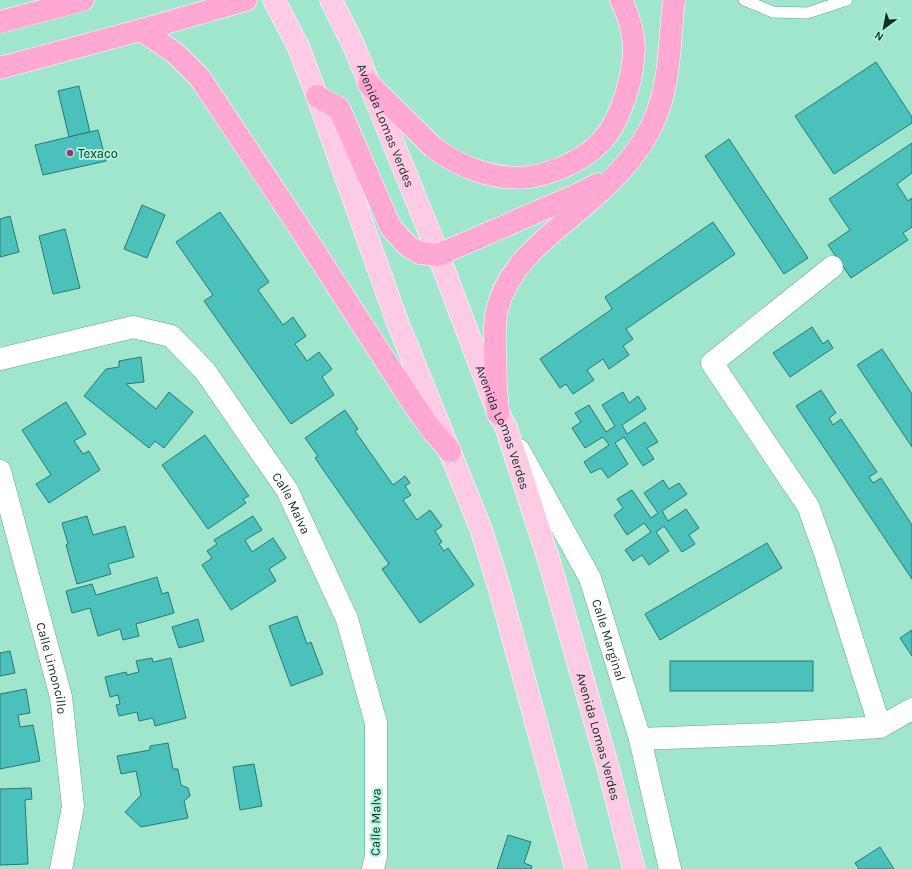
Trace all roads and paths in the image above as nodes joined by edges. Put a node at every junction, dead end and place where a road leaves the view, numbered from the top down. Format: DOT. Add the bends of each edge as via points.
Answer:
graph roads {
  1 [pos="82,0"];
  2 [pos="246,0"];
  3 [pos="274,0"];
  4 [pos="331,0"];
  5 [pos="621,0"];
  6 [pos="674,0"];
  7 [pos="744,0"];
  8 [pos="847,0"];
  9 [pos="0,22"];
  10 [pos="141,30"];
  11 [pos="0,68"];
  12 [pos="369,84"];
  13 [pos="317,96"];
  14 [pos="617,175"];
  15 [pos="438,255"];
  16 [pos="832,267"];
  17 [pos="0,359"];
  18 [pos="502,420"];
  19 [pos="450,450"];
  20 [pos="0,471"];
  21 [pos="912,709"];
  22 [pos="880,727"];
  23 [pos="640,739"];
  24 [pos="62,869"];
  25 [pos="373,869"];
  26 [pos="576,869"];
  27 [pos="634,869"];
  28 [pos="670,869"];
  1 -- 9 [label="highway"];
  2 -- 10 [label="highway"];
  3 -- 13 [label="main road" via="298,46"];
  4 -- 12 [label="main road, Avenida Lomas Verdes"];
  5 -- 12 [label="highway" via="631,21 635,58 623,105 615,122 598,144 570,164 545,174 528,177 499,176 456,162 433,147"];
  6 -- 14 [label="highway" via="666,83 661,102 643,142"];
  7 -- 8 [label="lane" via="773,12 807,13"];
  10 -- 11 [label="highway"];
  10 -- 19 [label="highway" via="175,53 200,78 412,402 430,428"];
  12 -- 15 [label="main road, Avenida Lomas Verdes"];
  13 -- 15 [label="highway" via="340,108 391,228 408,246 420,253"];
  13 -- 19 [label="main road" via="397,321"];
  14 -- 15 [label="highway"];
  14 -- 18 [label="highway" via="525,258 506,286 496,310 494,324 495,376"];
  15 -- 18 [label="main road, Avenida Lomas Verdes"];
  16 -- 22 [label="street" via="712,363 808,506"];
  17 -- 25 [label="street, Calle Malva" via="134,327 172,336 205,371 287,490 347,619 376,723 376,856"];
  18 -- 23 [label="street, Calle Marginal" via="590,578"];
  18 -- 27 [label="main road, Avenida Lomas Verdes" via="550,564"];
  19 -- 26 [label="main road" via="481,529 499,587"];
  20 -- 24 [label="street, Calle Limoncillo" via="61,697 73,806"];
  21 -- 22 [label="street"];
  22 -- 23 [label="street"];
  23 -- 28 [label="street, Calle Marginal"];
}
